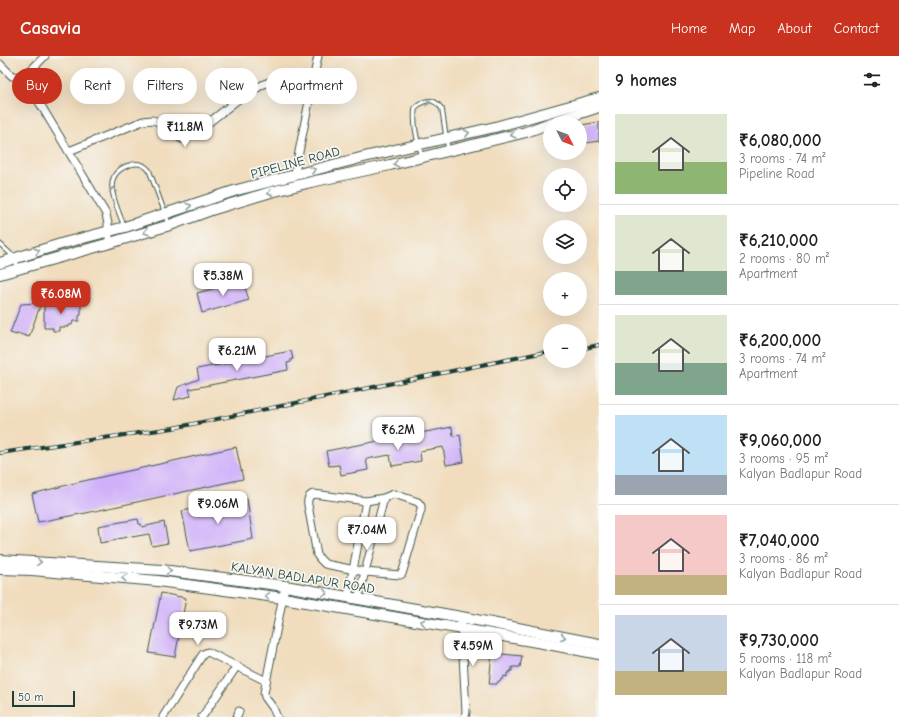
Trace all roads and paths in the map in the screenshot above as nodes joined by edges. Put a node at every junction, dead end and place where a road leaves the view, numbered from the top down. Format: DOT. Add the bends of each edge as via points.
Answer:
graph roads {
  1 [pos="45,56"];
  2 [pos="318,56"];
  3 [pos="0,64"];
  4 [pos="33,68"];
  5 [pos="12,76"];
  6 [pos="266,83"];
  7 [pos="599,98"];
  8 [pos="40,104"];
  9 [pos="599,107"];
  10 [pos="558,110"];
  11 [pos="556,116"];
  12 [pos="571,116"];
  13 [pos="543,126"];
  14 [pos="446,138"];
  15 [pos="418,145"];
  16 [pos="448,151"];
  17 [pos="69,152"];
  18 [pos="422,157"];
  19 [pos="295,175"];
  20 [pos="293,186"];
  21 [pos="165,214"];
  22 [pos="169,225"];
  23 [pos="124,227"];
  24 [pos="108,232"];
  25 [pos="110,243"];
  26 [pos="0,244"];
  27 [pos="15,258"];
  28 [pos="0,263"];
  29 [pos="18,269"];
  30 [pos="0,274"];
  31 [pos="384,498"];
  32 [pos="366,501"];
  33 [pos="0,560"];
  34 [pos="0,569"];
  35 [pos="354,570"];
  36 [pos="365,572"];
  37 [pos="285,586"];
  38 [pos="283,598"];
  39 [pos="353,598"];
  40 [pos="461,617"];
  41 [pos="461,629"];
  42 [pos="544,638"];
  43 [pos="599,644"];
  44 [pos="599,654"];
  45 [pos="237,666"];
  46 [pos="266,681"];
  47 [pos="163,717"];
  48 [pos="202,717"];
  49 [pos="277,717"];
  50 [pos="465,717"];
  1 -- 4 [label="street"];
  2 -- 19 [label="street"];
  3 -- 5 [label="street"];
  6 -- 17 [label="street" via="240,98 193,134 182,139 171,133 163,123 152,120"];
  7 -- 10 [label="main road, PIPELINE ROAD"];
  8 -- 17 [label="street"];
  9 -- 12 [label="main road, PIPELINE ROAD"];
  10 -- 11 [label="main road"];
  14 -- 10 [label="main road, PIPELINE ROAD, one-way"];
  13 -- 16 [label="main road, PIPELINE ROAD, one-way"];
  14 -- 15 [label="main road, PIPELINE ROAD"];
  15 -- 14 [label="lane, one-way" via="414,116 415,108 422,102 431,100 442,108"];
  14 -- 16 [label="lane"];
  15 -- 18 [label="lane"];
  19 -- 15 [label="main road, PIPELINE ROAD, one-way"];
  16 -- 18 [label="main road, PIPELINE ROAD"];
  17 -- 24 [label="street" via="106,214"];
  18 -- 20 [label="main road, PIPELINE ROAD, one-way"];
  19 -- 20 [label="street"];
  21 -- 19 [label="main road, PIPELINE ROAD, one-way" via="237,190"];
  20 -- 22 [label="main road, PIPELINE ROAD, one-way"];
  21 -- 22 [label="lane"];
  21 -- 23 [label="main road, PIPELINE ROAD"];
  23 -- 21 [label="lane, one-way" via="111,186 115,174 129,165 137,163 149,170"];
  22 -- 25 [label="main road, PIPELINE ROAD, one-way"];
  23 -- 24 [label="main road, PIPELINE ROAD"];
  24 -- 25 [label="street"];
  27 -- 24 [label="main road, PIPELINE ROAD, one-way"];
  25 -- 29 [label="main road, PIPELINE ROAD"];
  26 -- 27 [label="lane"];
  27 -- 28 [label="main road, PIPELINE ROAD"];
  27 -- 29 [label="lane"];
  29 -- 30 [label="main road, PIPELINE ROAD"];
  31 -- 32 [label="street"];
  31 -- 36 [label="street"];
  31 -- 36 [label="street" via="394,494 418,502 421,510 402,574"];
  32 -- 35 [label="street"];
  32 -- 35 [label="street" via="314,494 307,500 317,555 326,564"];
  33 -- 37 [label="main road, KALYAN BADLAPUR ROAD, one-way" via="162,570"];
  38 -- 34 [label="main road, KALYAN BADLAPUR ROAD, one-way" via="158,581"];
  35 -- 36 [label="street"];
  35 -- 39 [label="street"];
  36 -- 39 [label="street"];
  37 -- 38 [label="street"];
  37 -- 39 [label="main road, KALYAN BADLAPUR ROAD, one-way"];
  41 -- 38 [label="main road, KALYAN BADLAPUR ROAD, one-way"];
  38 -- 46 [label="street"];
  39 -- 40 [label="main road, KALYAN BADLAPUR ROAD"];
  40 -- 41 [label="street"];
  40 -- 42 [label="main road, KALYAN BADLAPUR ROAD"];
  41 -- 42 [label="main road, KALYAN BADLAPUR ROAD"];
  41 -- 50 [label="street"];
  42 -- 43 [label="main road, KALYAN BADLAPUR ROAD, one-way"];
  42 -- 44 [label="main road, KALYAN BADLAPUR ROAD"];
  45 -- 46 [label="street"];
  45 -- 47 [label="street" via="208,652 204,654"];
  45 -- 48 [label="street"];
  46 -- 49 [label="street" via="265,697"];
}
